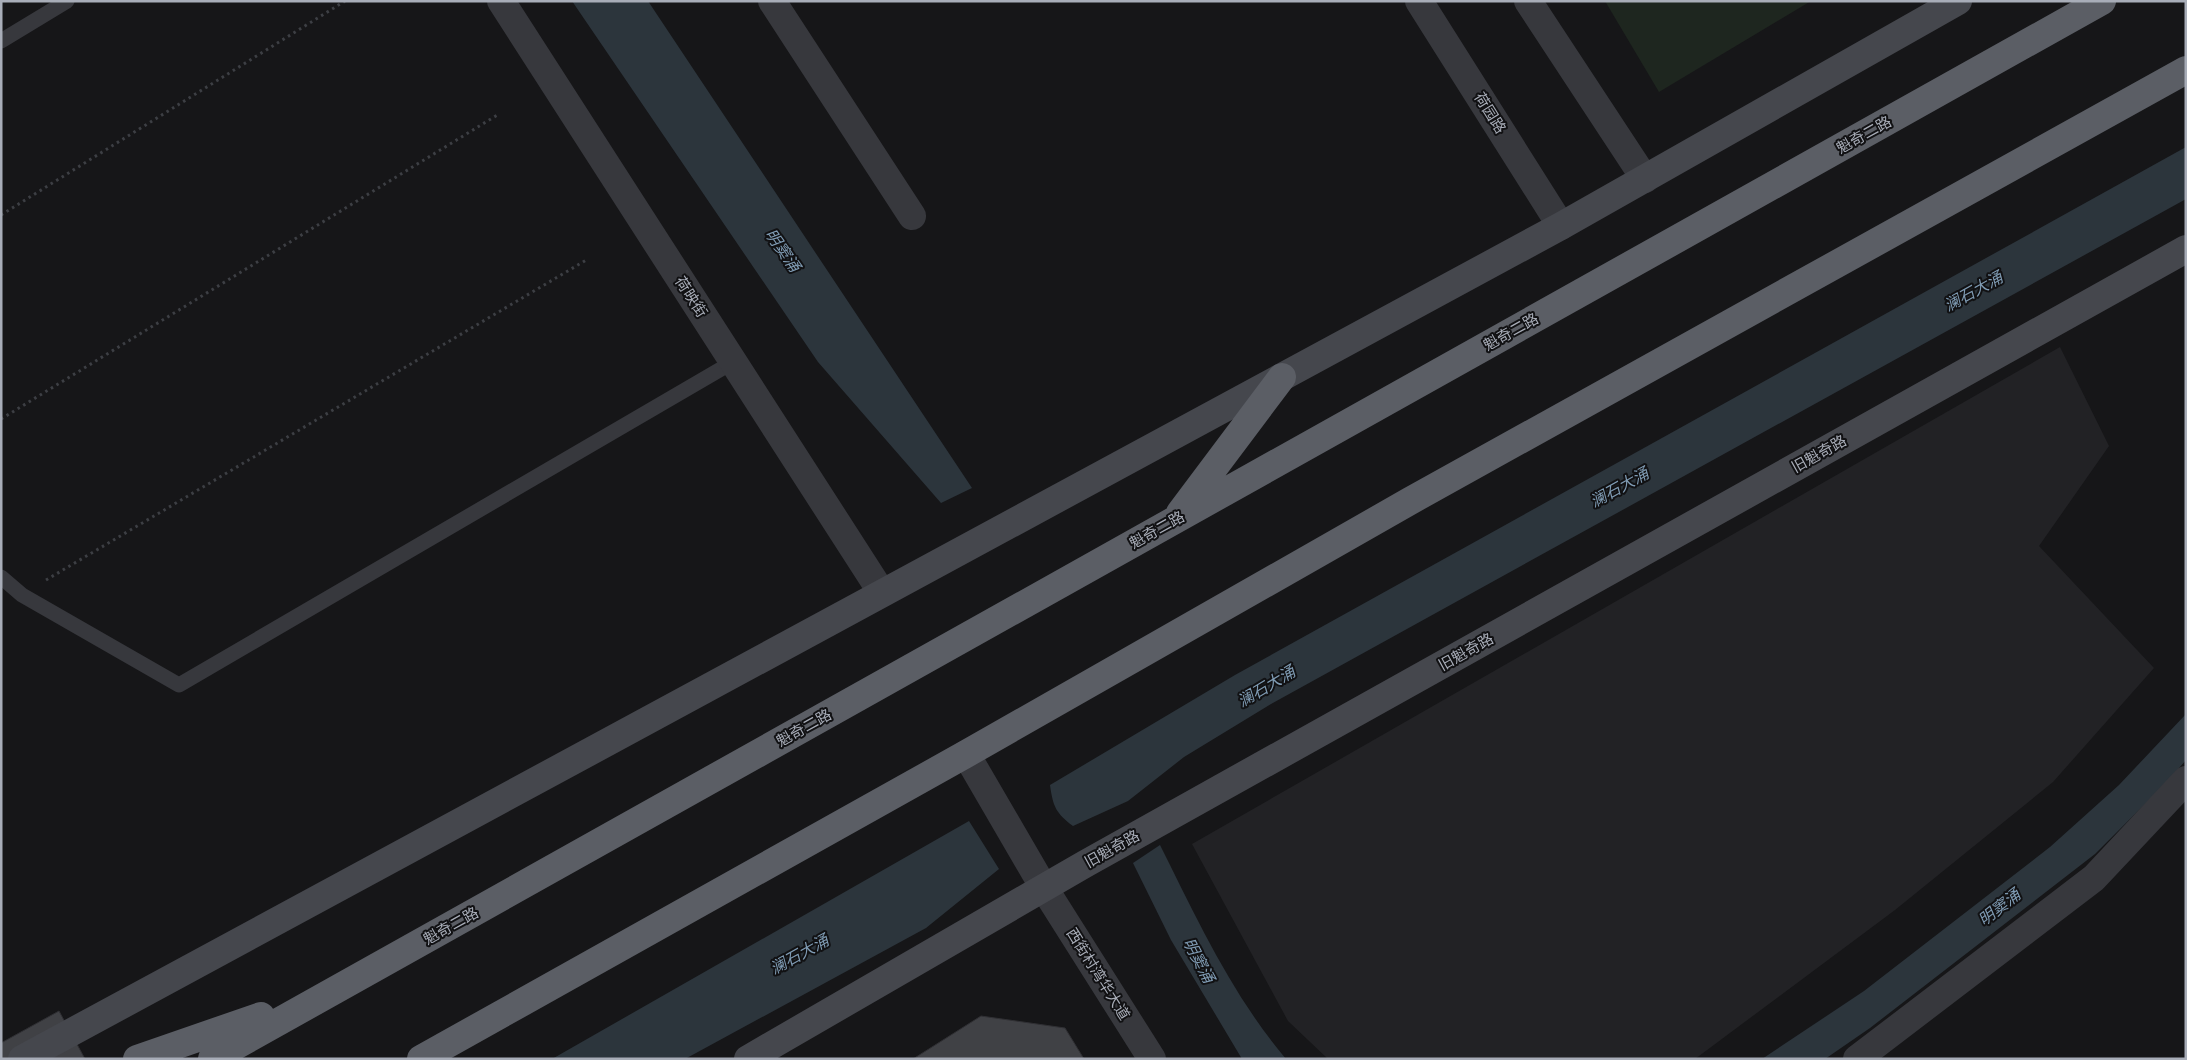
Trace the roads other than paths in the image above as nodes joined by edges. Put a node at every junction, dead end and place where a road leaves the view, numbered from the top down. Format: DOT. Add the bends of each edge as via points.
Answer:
graph roads {
  1 [pos="67,1"];
  2 [pos="501,1"];
  3 [pos="772,1"];
  4 [pos="1419,1"];
  5 [pos="1528,1"];
  6 [pos="1958,1"];
  7 [pos="2102,1"];
  8 [pos="1,41"];
  9 [pos="2186,70"];
  10 [pos="1645,179"];
  11 [pos="912,216"];
  12 [pos="1561,226"];
  13 [pos="2186,249"];
  14 [pos="733,362"];
  15 [pos="1282,377"];
  16 [pos="1174,521"];
  17 [pos="1,577"];
  18 [pos="882,593"];
  19 [pos="966,754"];
  20 [pos="2186,780"];
  21 [pos="1044,888"];
  22 [pos="364,974"];
  23 [pos="22,1059"];
  24 [pos="137,1059"];
  25 [pos="212,1059"];
  26 [pos="421,1059"];
  27 [pos="748,1059"];
  28 [pos="1152,1059"];
  29 [pos="1857,1059"];
  1 -- 8 [label="lane"];
  2 -- 14 [label="street, 荷映街"];
  3 -- 11 [label="street"];
  4 -- 12 [label="street, 荷园路"];
  5 -- 10 [label="street"];
  6 -- 10 [label="main road"];
  7 -- 16 [label="highway, 魁奇二路"];
  9 -- 19 [label="highway" via="1410,501"];
  10 -- 12 [label="main road"];
  12 -- 15 [label="main road"];
  13 -- 21 [label="main road, 旧魁奇路"];
  14 -- 17 [label="lane" via="179,685 22,595"];
  14 -- 18 [label="street, 荷映街"];
  15 -- 16 [label="highway"];
  15 -- 18 [label="main road"];
  16 -- 22 [label="highway, 魁奇二路"];
  18 -- 23 [label="main road"];
  19 -- 21 [label="street, 西街村湾华大道"];
  19 -- 26 [label="highway"];
  20 -- 29 [label="street" via="2094,878"];
  21 -- 27 [label="main road, 旧魁奇路"];
  21 -- 28 [label="street, 西街村湾华大道"];
  22 -- 24 [label="highway" via="240,1024"];
  22 -- 25 [label="highway, 魁奇二路"];
}
